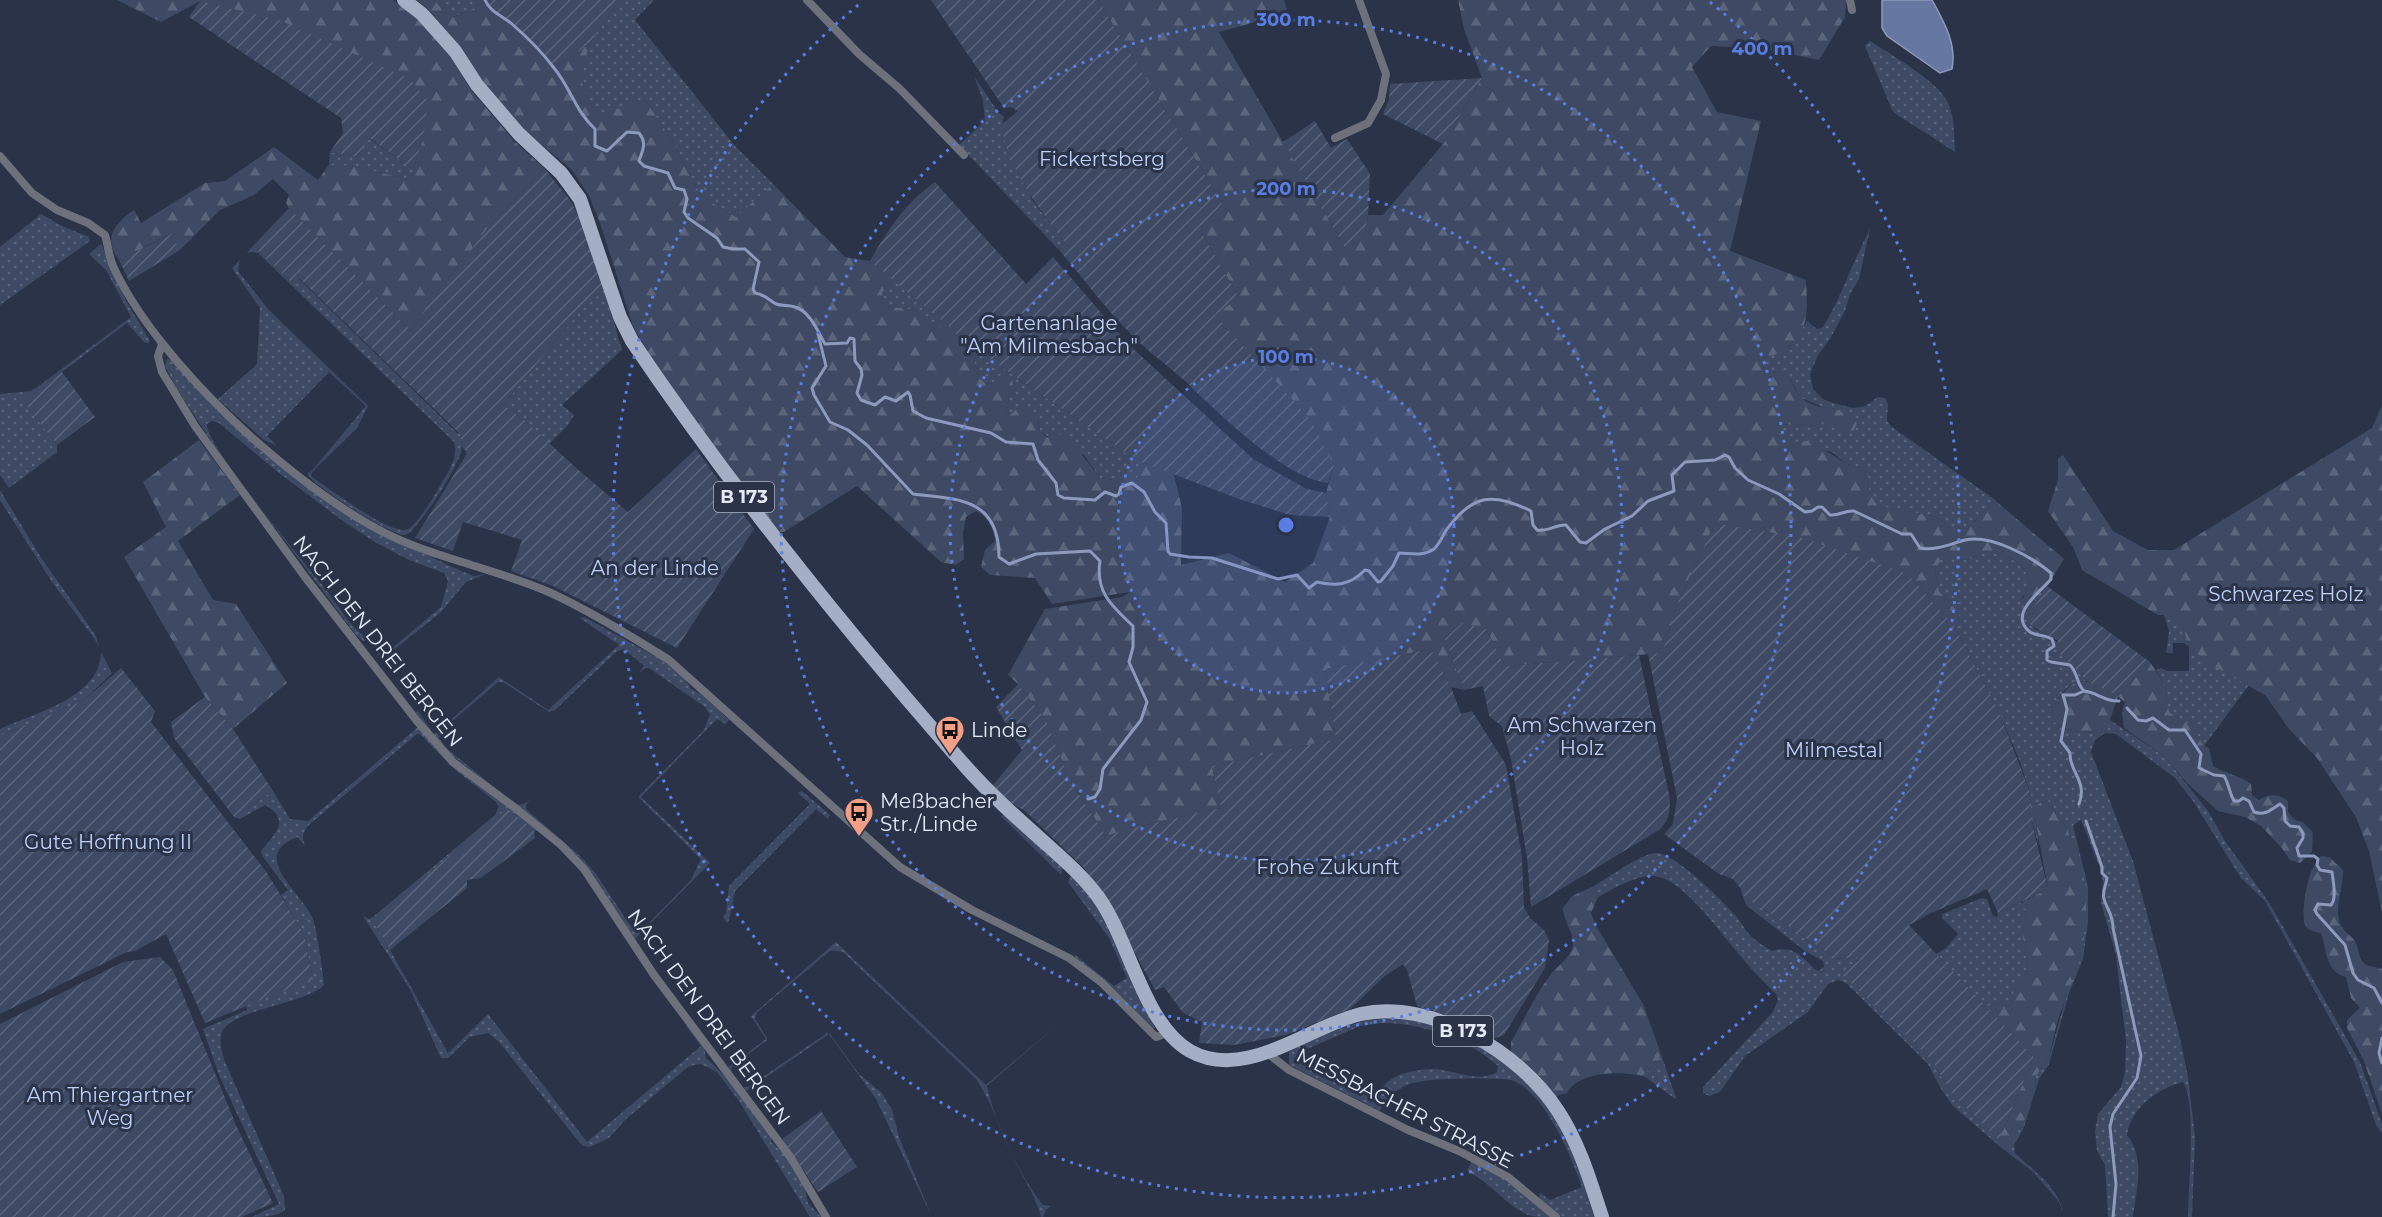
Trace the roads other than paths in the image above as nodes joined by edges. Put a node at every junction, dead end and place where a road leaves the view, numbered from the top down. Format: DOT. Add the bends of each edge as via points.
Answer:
graph roads {
  1 [pos="404,0"];
  2 [pos="807,0"];
  3 [pos="1359,0"];
  4 [pos="1850,0"];
  5 [pos="1852,10"];
  6 [pos="1335,138"];
  7 [pos="964,155"];
  8 [pos="0,156"];
  9 [pos="162,344"];
  10 [pos="1168,1033"];
  11 [pos="1266,1052"];
  12 [pos="826,1217"];
  13 [pos="1556,1217"];
  14 [pos="1602,1217"];
  1 -- 10 [label="main road, B 173" via="455,51 477,85 519,134 561,173 580,199 632,341 763,523 898,690 987,792 1069,865 1100,900"];
  2 -- 7 [label="street"];
  3 -- 6 [label="street" via="1386,74 1381,100 1368,123"];
  4 -- 5 [label="street"];
  8 -- 9 [label="street" via="32,193 105,236 112,265"];
  9 -- 10 [label="street" via="258,442 329,498 385,533 550,593 669,660 900,867 972,910 1069,958 1101,982 1156,1037"];
  9 -- 12 [label="street, NACH DEN DREI BERGEN" via="158,356 162,372 195,426 304,577 453,762 561,845 584,868 654,975 791,1158"];
  10 -- 11 [label="main road, B 173" via="1188,1050 1208,1058 1235,1059"];
  11 -- 13 [label="street, MESSBACHER STRASSE" via="1289,1070 1508,1177"];
  11 -- 14 [label="main road, B 173" via="1368,1012 1406,1012 1454,1027 1519,1067 1556,1108 1582,1159"];
}
